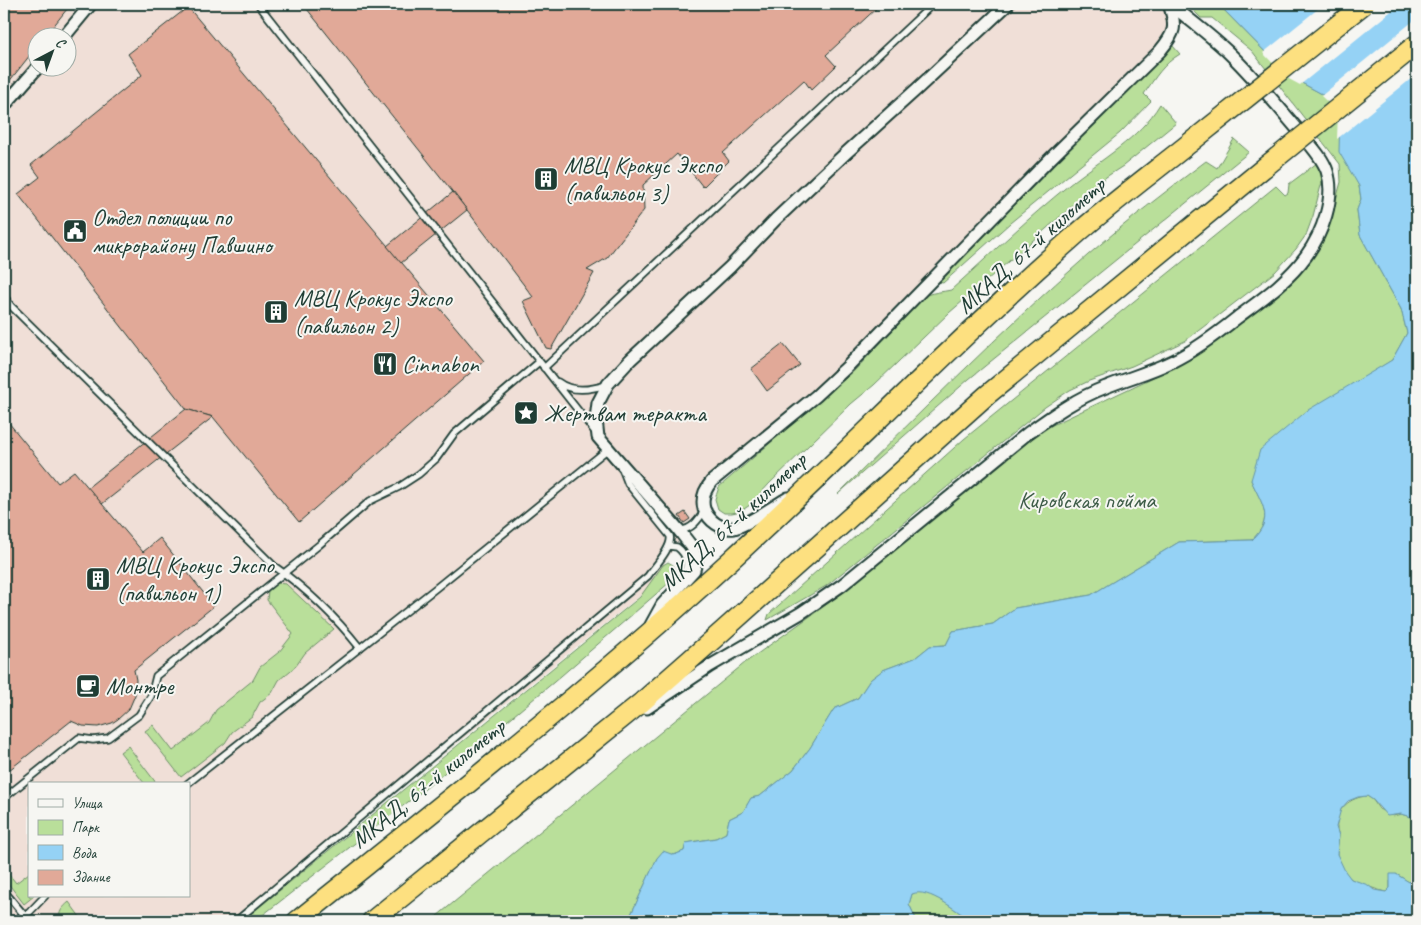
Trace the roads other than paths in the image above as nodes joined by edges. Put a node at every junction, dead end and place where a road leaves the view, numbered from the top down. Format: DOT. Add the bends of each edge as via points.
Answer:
graph roads {
  1 [pos="91,4"];
  2 [pos="258,4"];
  3 [pos="933,4"];
  4 [pos="1008,4"];
  5 [pos="1170,4"];
  6 [pos="1364,4"];
  7 [pos="71,28"];
  8 [pos="1417,44"];
  9 [pos="28,78"];
  10 [pos="4,106"];
  11 [pos="4,296"];
  12 [pos="539,362"];
  13 [pos="544,368"];
  14 [pos="552,378"];
  15 [pos="608,384"];
  16 [pos="598,437"];
  17 [pos="609,449"];
  18 [pos="620,461"];
  19 [pos="807,487"];
  20 [pos="705,510"];
  21 [pos="678,530"];
  22 [pos="669,546"];
  23 [pos="284,573"];
  24 [pos="680,587"];
  25 [pos="645,635"];
  26 [pos="360,648"];
  27 [pos="560,769"];
  28 [pos="190,782"];
  29 [pos="4,798"];
  30 [pos="4,891"];
  31 [pos="43,898"];
  32 [pos="23,919"];
  33 [pos="37,921"];
  34 [pos="236,921"];
  35 [pos="296,921"];
  36 [pos="372,921"];
  1 -- 7 [label="street"];
  2 -- 12 [label="lane"];
  3 -- 13 [label="lane"];
  4 -- 15 [label="street" via="776,220"];
  5 -- 20 [label="street" via="1173,32 1160,51 841,373 712,480 704,493"];
  5 -- 27 [label="street" via="1229,53 1256,81 1326,169 1330,188 1323,222 1300,264 1252,307 1190,351 1164,365 1082,397 1050,417 842,586 801,614 710,666"];
  6 -- 19 [label="highway, МКАД, 67-й километр, bridge" via="1072,238"];
  8 -- 27 [label="highway, bridge" via="988,394 709,644"];
  9 -- 10 [label="street"];
  11 -- 23 [label="lane"];
  12 -- 13 [label="lane"];
  12 -- 23 [label="lane" via="454,434 436,459 419,474 370,501"];
  13 -- 14 [label="lane"];
  14 -- 15 [label="lane" via="563,387 573,389"];
  14 -- 16 [label="lane"];
  15 -- 16 [label="street" via="598,403"];
  16 -- 17 [label="street"];
  17 -- 18 [label="street"];
  17 -- 26 [label="lane"];
  18 -- 21 [label="street"];
  18 -- 22 [label="lane" via="628,484 670,536"];
  19 -- 20 [label="street" via="735,528 718,526"];
  19 -- 25 [label="highway, МКАД, 67-й километр" via="732,559"];
  20 -- 21 [label="lane" via="690,527"];
  21 -- 24 [label="street" via="692,548 696,562 694,570"];
  22 -- 24 [label="lane" via="680,550 687,560"];
  22 -- 34 [label="lane" via="648,576"];
  23 -- 26 [label="lane" via="310,593"];
  23 -- 29 [label="lane" via="156,676 151,696 139,715 103,740 79,738"];
  24 -- 25 [label="street" via="662,605"];
  25 -- 35 [label="highway, МКАД, 67-й километр" via="515,745"];
  26 -- 28 [label="lane"];
  27 -- 36 [label="highway"];
  30 -- 32 [label="lane"];
  31 -- 32 [label="lane"];
  32 -- 33 [label="lane"];
}
